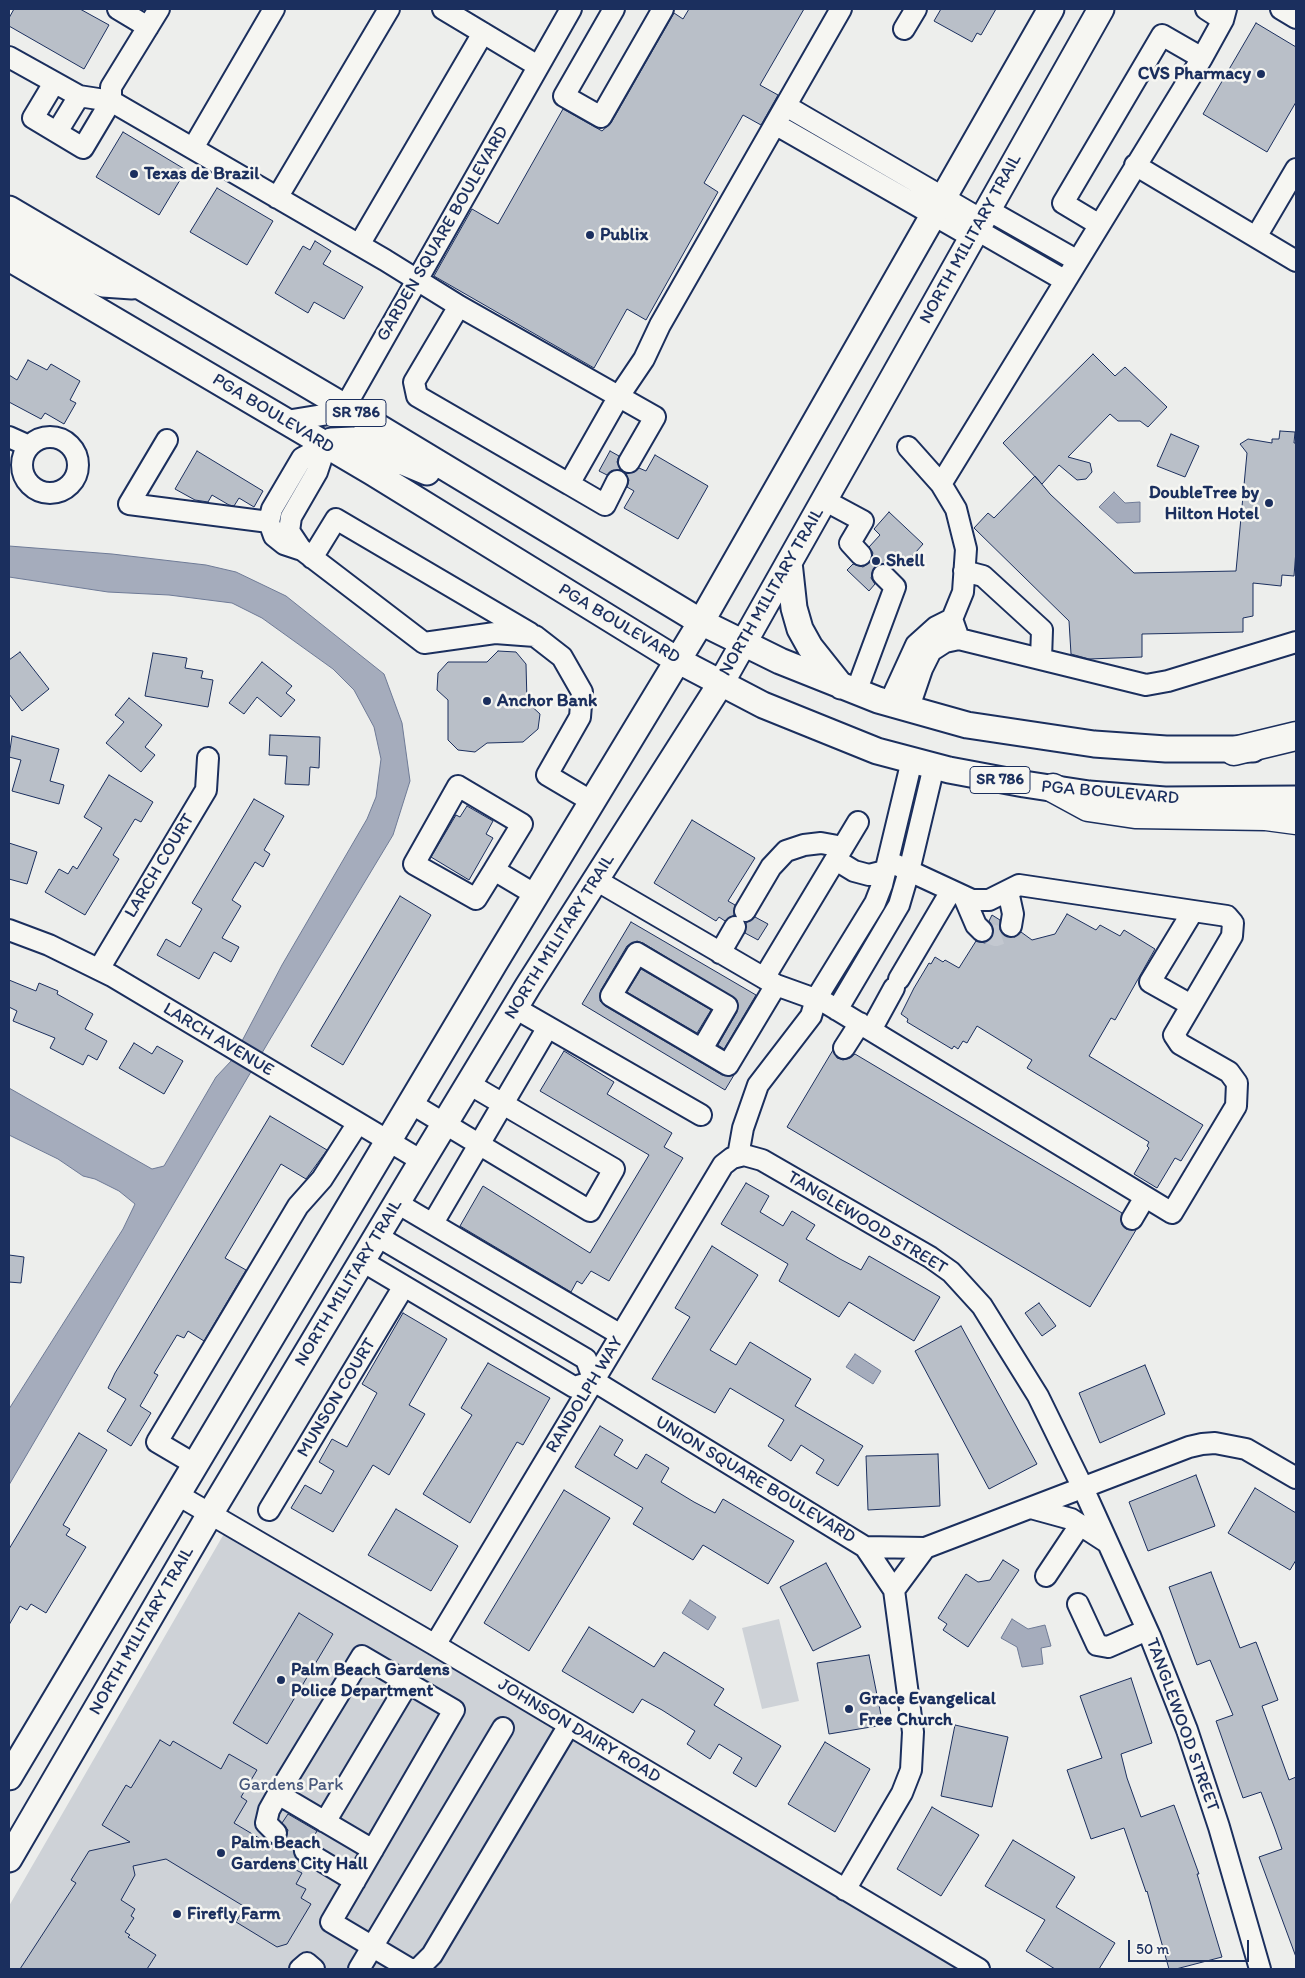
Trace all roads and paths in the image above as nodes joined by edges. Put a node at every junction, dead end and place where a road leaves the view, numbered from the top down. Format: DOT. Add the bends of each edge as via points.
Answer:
graph roads {
  1 [pos="118,9"];
  2 [pos="159,9"];
  3 [pos="274,9"];
  4 [pos="389,9"];
  5 [pos="443,9"];
  6 [pos="571,9"];
  7 [pos="614,9"];
  8 [pos="664,9"];
  9 [pos="841,9"];
  10 [pos="916,9"];
  11 [pos="1051,9"];
  12 [pos="1101,9"];
  13 [pos="1206,9"];
  14 [pos="1281,9"];
  15 [pos="1225,14"];
  16 [pos="1296,18"];
  17 [pos="148,27"];
  18 [pos="904,28"];
  19 [pos="483,33"];
  20 [pos="9,57"];
  21 [pos="1202,58"];
  22 [pos="538,66"];
  23 [pos="54,83"];
  24 [pos="79,96"];
  25 [pos="111,101"];
  26 [pos="786,106"];
  27 [pos="776,124"];
  28 [pos="57,132"];
  29 [pos="193,148"];
  30 [pos="1135,165"];
  31 [pos="1296,169"];
  32 [pos="277,198"];
  33 [pos="939,206"];
  34 [pos="9,209"];
  35 [pos="980,224"];
  36 [pos="1098,224"];
  37 [pos="9,234"];
  38 [pos="1256,237"];
  39 [pos="359,245"];
  40 [pos="9,258"];
  41 [pos="1076,260"];
  42 [pos="1296,261"];
  43 [pos="1064,280"];
  44 [pos="417,281"];
  45 [pos="142,287"];
  46 [pos="459,306"];
  47 [pos="619,396"];
  48 [pos="345,407"];
  49 [pos="286,421"];
  50 [pos="9,437"];
  51 [pos="167,440"];
  52 [pos="326,445"];
  53 [pos="29,446"];
  54 [pos="908,447"];
  55 [pos="629,462"];
  56 [pos="459,476"];
  57 [pos="618,482"];
  58 [pos="569,484"];
  59 [pos="941,484"];
  60 [pos="824,500"];
  61 [pos="269,522"];
  62 [pos="306,554"];
  63 [pos="862,555"];
  64 [pos="789,562"];
  65 [pos="964,571"];
  66 [pos="884,576"];
  67 [pos="952,619"];
  68 [pos="701,622"];
  69 [pos="535,636"];
  70 [pos="959,638"];
  71 [pos="1296,642"];
  72 [pos="743,643"];
  73 [pos="1041,659"];
  74 [pos="677,660"];
  75 [pos="721,682"];
  76 [pos="849,690"];
  77 [pos="898,707"];
  78 [pos="1296,736"];
  79 [pos="1296,745"];
  80 [pos="1234,751"];
  81 [pos="208,758"];
  82 [pos="923,763"];
  83 [pos="1053,788"];
  84 [pos="1296,799"];
  85 [pos="592,801"];
  86 [pos="1296,820"];
  87 [pos="858,822"];
  88 [pos="839,854"];
  89 [pos="886,866"];
  90 [pos="494,870"];
  91 [pos="909,871"];
  92 [pos="596,880"];
  93 [pos="1008,891"];
  94 [pos="958,894"];
  95 [pos="536,895"];
  96 [pos="1193,911"];
  97 [pos="1011,926"];
  98 [pos="9,930"];
  99 [pos="982,931"];
  100 [pos="720,953"];
  101 [pos="99,969"];
  102 [pos="770,982"];
  103 [pos="816,999"];
  104 [pos="1191,1005"];
  105 [pos="515,1008"];
  106 [pos="837,1010"];
  107 [pos="865,1026"];
  108 [pos="548,1027"];
  109 [pos="844,1048"];
  110 [pos="702,1049"];
  111 [pos="469,1084"];
  112 [pos="412,1104"];
  113 [pos="502,1104"];
  114 [pos="700,1115"];
  115 [pos="358,1122"];
  116 [pos="444,1124"];
  117 [pos="389,1142"];
  118 [pos="479,1145"];
  119 [pos="741,1156"];
  120 [pos="422,1161"];
  121 [pos="1145,1197"];
  122 [pos="397,1203"];
  123 [pos="1132,1219"];
  124 [pos="433,1223"];
  125 [pos="377,1236"];
  126 [pos="362,1261"];
  127 [pos="404,1286"];
  128 [pos="621,1336"];
  129 [pos="594,1381"];
  130 [pos="196,1465"];
  131 [pos="1296,1478"];
  132 [pos="1083,1488"];
  133 [pos="178,1495"];
  134 [pos="1031,1508"];
  135 [pos="270,1510"];
  136 [pos="210,1514"];
  137 [pos="1080,1525"];
  138 [pos="1108,1543"];
  139 [pos="865,1547"];
  140 [pos="925,1548"];
  141 [pos="1046,1576"];
  142 [pos="894,1590"];
  143 [pos="1078,1604"];
  144 [pos="1147,1630"];
  145 [pos="435,1645"];
  146 [pos="408,1683"];
  147 [pos="569,1725"];
  148 [pos="503,1728"];
  149 [pos="9,1777"];
  150 [pos="278,1794"];
  151 [pos="325,1822"];
  152 [pos="276,1833"];
  153 [pos="373,1850"];
  154 [pos="305,1851"];
  155 [pos="9,1859"];
  156 [pos="355,1880"];
  157 [pos="845,1890"];
  158 [pos="373,1948"];
  159 [pos="300,1969"];
  160 [pos="314,1969"];
  161 [pos="359,1969"];
  162 [pos="415,1969"];
  163 [pos="979,1969"];
  164 [pos="1260,1969"];
  1 -- 17 [label="street"];
  2 -- 17 [label="street"];
  3 -- 29 [label="street"];
  4 -- 32 [label="street"];
  5 -- 19 [label="street"];
  6 -- 22 [label="street, GARDEN SQUARE BOULEVARD"];
  7 -- 8 [label="street" via="564,96 602,116"];
  9 -- 26 [label="street"];
  10 -- 18 [label="street"];
  11 -- 33 [label="main road"];
  12 -- 35 [label="main road, NORTH MILITARY TRAIL"];
  13 -- 15 [label="street"];
  14 -- 16 [label="street"];
  15 -- 21 [label="street"];
  17 -- 25 [label="street" via="111,87"];
  19 -- 22 [label="street"];
  19 -- 39 [label="street"];
  20 -- 23 [label="street"];
  21 -- 30 [label="street"];
  21 -- 36 [label="street" via="1162,35 1063,203"];
  22 -- 44 [label="street, GARDEN SQUARE BOULEVARD"];
  23 -- 24 [label="street"];
  23 -- 28 [label="street" via="33,118"];
  24 -- 25 [label="street"];
  24 -- 28 [label="street"];
  25 -- 28 [label="street" via="83,148"];
  25 -- 29 [label="street"];
  26 -- 27 [label="street"];
  26 -- 33 [label="street"];
  27 -- 33 [label="street"];
  27 -- 47 [label="street" via="660,325 644,359"];
  29 -- 32 [label="street"];
  30 -- 36 [label="street"];
  30 -- 38 [label="street"];
  31 -- 38 [label="street"];
  32 -- 39 [label="street"];
  33 -- 35 [label="street"];
  33 -- 68 [label="main road"];
  34 -- 45 [label="main road, SR 786"];
  35 -- 41 [label="street"];
  35 -- 43 [label="street"];
  35 -- 60 [label="main road, NORTH MILITARY TRAIL"];
  36 -- 41 [label="street"];
  37 -- 45 [label="main road" via="103,284"];
  38 -- 42 [label="street"];
  39 -- 44 [label="street"];
  40 -- 49 [label="main road, PGA BOULEVARD / SR 786"];
  41 -- 43 [label="street"];
  43 -- 59 [label="street"];
  44 -- 46 [label="street"];
  44 -- 48 [label="street, GARDEN SQUARE BOULEVARD"];
  45 -- 48 [label="main road, SR 786"];
  46 -- 47 [label="street"];
  46 -- 58 [label="street" via="414,382 417,396"];
  47 -- 55 [label="street" via="655,417"];
  47 -- 58 [label="street"];
  48 -- 49 [label="street" via="329,414"];
  48 -- 56 [label="main road, SR 786"];
  49 -- 52 [label="main road, PGA BOULEVARD / SR 786"];
  50 -- 53 [label="street"];
  51 -- 61 [label="street" via="129,504"];
  52 -- 56 [label="main road" via="353,440 373,444 403,462 435,475"];
  52 -- 61 [label="street" via="302,458 272,509"];
  52 -- 62 [label="street" via="317,472 291,517 288,531"];
  52 -- 74 [label="main road, PGA BOULEVARD / SR 786"];
  54 -- 59 [label="street"];
  56 -- 68 [label="main road, SR 786"];
  57 -- 58 [label="street" via="605,505"];
  59 -- 65 [label="street" via="956,508 966,548"];
  60 -- 63 [label="street" via="863,521 850,543"];
  60 -- 64 [label="main road, NORTH MILITARY TRAIL"];
  61 -- 62 [label="street" via="274,536"];
  62 -- 69 [label="street" via="424,643 495,633"];
  62 -- 69 [label="street" via="336,519"];
  64 -- 72 [label="main road, NORTH MILITARY TRAIL"];
  64 -- 76 [label="main road" via="794,608 800,629 810,647"];
  65 -- 67 [label="street" via="963,592"];
  65 -- 73 [label="street" via="983,576 1042,630"];
  66 -- 76 [label="street" via="895,587"];
  67 -- 70 [label="street"];
  67 -- 77 [label="street" via="916,645"];
  68 -- 72 [label="main road, SR 786"];
  68 -- 74 [label="main road"];
  69 -- 85 [label="street" via="562,657 582,692 580,718 547,775"];
  70 -- 73 [label="street"];
  70 -- 77 [label="street" via="931,651"];
  71 -- 73 [label="street" via="1168,682 1146,685"];
  72 -- 75 [label="main road, NORTH MILITARY TRAIL"];
  72 -- 76 [label="main road, SR 786"];
  74 -- 75 [label="main road, PGA BOULEVARD / SR 786"];
  74 -- 85 [label="main road"];
  75 -- 82 [label="main road, PGA BOULEVARD / SR 786" via="771,709 877,751"];
  75 -- 92 [label="main road, NORTH MILITARY TRAIL"];
  76 -- 77 [label="main road, SR 786"];
  77 -- 80 [label="main road, SR 786" via="967,724 1094,744"];
  78 -- 80 [label="highway"];
  79 -- 80 [label="main road, SR 786"];
  81 -- 101 [label="street, LARCH COURT" via="206,790"];
  82 -- 83 [label="main road, PGA BOULEVARD / SR 786"];
  82 -- 89 [label="street"];
  82 -- 91 [label="street"];
  83 -- 84 [label="main road, PGA BOULEVARD / SR 786" via="1165,800"];
  83 -- 86 [label="highway" via="1088,807 1135,814 1266,816"];
  85 -- 95 [label="main road"];
  87 -- 88 [label="street"];
  88 -- 89 [label="street" via="854,871 869,874"];
  88 -- 100 [label="street" via="822,843 804,844 786,851 771,867"];
  88 -- 102 [label="street"];
  89 -- 91 [label="street"];
  89 -- 103 [label="street" via="875,903"];
  90 -- 90 [label="street" via="522,824 458,786 414,864 476,900"];
  90 -- 95 [label="street"];
  91 -- 94 [label="street"];
  91 -- 106 [label="street" via="899,905"];
  92 -- 100 [label="street"];
  92 -- 105 [label="main road, NORTH MILITARY TRAIL"];
  93 -- 94 [label="street" via="989,900 972,900"];
  93 -- 96 [label="street" via="1019,885"];
  93 -- 97 [label="street" via="1013,914"];
  94 -- 99 [label="street"];
  94 -- 107 [label="street"];
  95 -- 112 [label="main road"];
  96 -- 104 [label="street" via="1150,982"];
  96 -- 104 [label="street" via="1227,916 1233,923 1232,936"];
  98 -- 101 [label="street, LARCH AVENUE"];
  100 -- 102 [label="street"];
  101 -- 115 [label="street, LARCH AVENUE"];
  102 -- 103 [label="street"];
  102 -- 110 [label="street" via="728,1065"];
  103 -- 106 [label="street"];
  103 -- 119 [label="street" via="811,1016 758,1085 743,1128"];
  104 -- 121 [label="street" via="1174,1035 1180,1044 1229,1072 1238,1083 1236,1106 1172,1213"];
  105 -- 108 [label="street"];
  105 -- 111 [label="main road, NORTH MILITARY TRAIL"];
  106 -- 107 [label="street"];
  107 -- 109 [label="street"];
  107 -- 121 [label="street"];
  108 -- 113 [label="street"];
  108 -- 114 [label="street"];
  110 -- 110 [label="street" via="611,996 637,953 727,1006"];
  111 -- 113 [label="street"];
  111 -- 116 [label="main road, NORTH MILITARY TRAIL"];
  112 -- 116 [label="street"];
  112 -- 117 [label="main road"];
  113 -- 118 [label="street"];
  113 -- 118 [label="street" via="614,1169 590,1211"];
  115 -- 117 [label="street, LARCH AVENUE"];
  115 -- 130 [label="street" via="322,1179 298,1206 157,1442"];
  116 -- 118 [label="street"];
  116 -- 120 [label="main road, NORTH MILITARY TRAIL"];
  117 -- 120 [label="street, LARCH AVENUE"];
  117 -- 130 [label="main road"];
  118 -- 124 [label="street"];
  119 -- 128 [label="street, RANDOLPH WAY" via="723,1165"];
  119 -- 132 [label="street, TANGLEWOOD STREET" via="762,1160 951,1272 982,1306 1038,1396"];
  120 -- 122 [label="main road, NORTH MILITARY TRAIL"];
  121 -- 123 [label="street"];
  122 -- 124 [label="street"];
  122 -- 125 [label="main road, NORTH MILITARY TRAIL"];
  124 -- 128 [label="street"];
  125 -- 126 [label="main road, NORTH MILITARY TRAIL"];
  125 -- 129 [label="street" via="586,1359"];
  126 -- 127 [label="street"];
  126 -- 136 [label="main road, NORTH MILITARY TRAIL"];
  127 -- 129 [label="street" via="574,1387"];
  127 -- 135 [label="street, MUNSON COURT"];
  128 -- 129 [label="street, RANDOLPH WAY"];
  129 -- 139 [label="street, UNION SQUARE BOULEVARD"];
  129 -- 145 [label="street, RANDOLPH WAY"];
  130 -- 133 [label="main road"];
  131 -- 132 [label="street" via="1246,1449 1215,1443 1189,1447"];
  132 -- 134 [label="street, UNION SQUARE BOULEVARD"];
  132 -- 138 [label="street, TANGLEWOOD STREET"];
  133 -- 136 [label="street, JOHNSON DAIRY ROAD"];
  133 -- 149 [label="main road"];
  134 -- 137 [label="street" via="1071,1519"];
  134 -- 140 [label="street, UNION SQUARE BOULEVARD"];
  136 -- 145 [label="street, JOHNSON DAIRY ROAD"];
  136 -- 155 [label="main road, NORTH MILITARY TRAIL"];
  137 -- 138 [label="street"];
  137 -- 141 [label="street"];
  138 -- 144 [label="street, TANGLEWOOD STREET"];
  139 -- 140 [label="street, UNION SQUARE BOULEVARD"];
  139 -- 142 [label="street"];
  140 -- 142 [label="street"];
  142 -- 157 [label="street" via="913,1732 913,1758 902,1793"];
  143 -- 144 [label="street" via="1097,1645 1108,1647"];
  144 -- 164 [label="street, TANGLEWOOD STREET" via="1187,1730 1220,1827"];
  145 -- 147 [label="street, JOHNSON DAIRY ROAD"];
  146 -- 150 [label="street" via="362,1656"];
  146 -- 151 [label="street"];
  146 -- 153 [label="street" via="454,1710"];
  147 -- 157 [label="street, JOHNSON DAIRY ROAD"];
  147 -- 162 [label="street" via="432,1955"];
  148 -- 158 [label="street"];
  150 -- 151 [label="street"];
  150 -- 152 [label="street" via="266,1823"];
  151 -- 153 [label="street"];
  153 -- 156 [label="street"];
  154 -- 156 [label="street"];
  156 -- 158 [label="street" via="330,1922"];
  157 -- 163 [label="street, JOHNSON DAIRY ROAD"];
  158 -- 161 [label="street"];
  158 -- 162 [label="street"];
  159 -- 160 [label="street" via="307,1963"];
}
